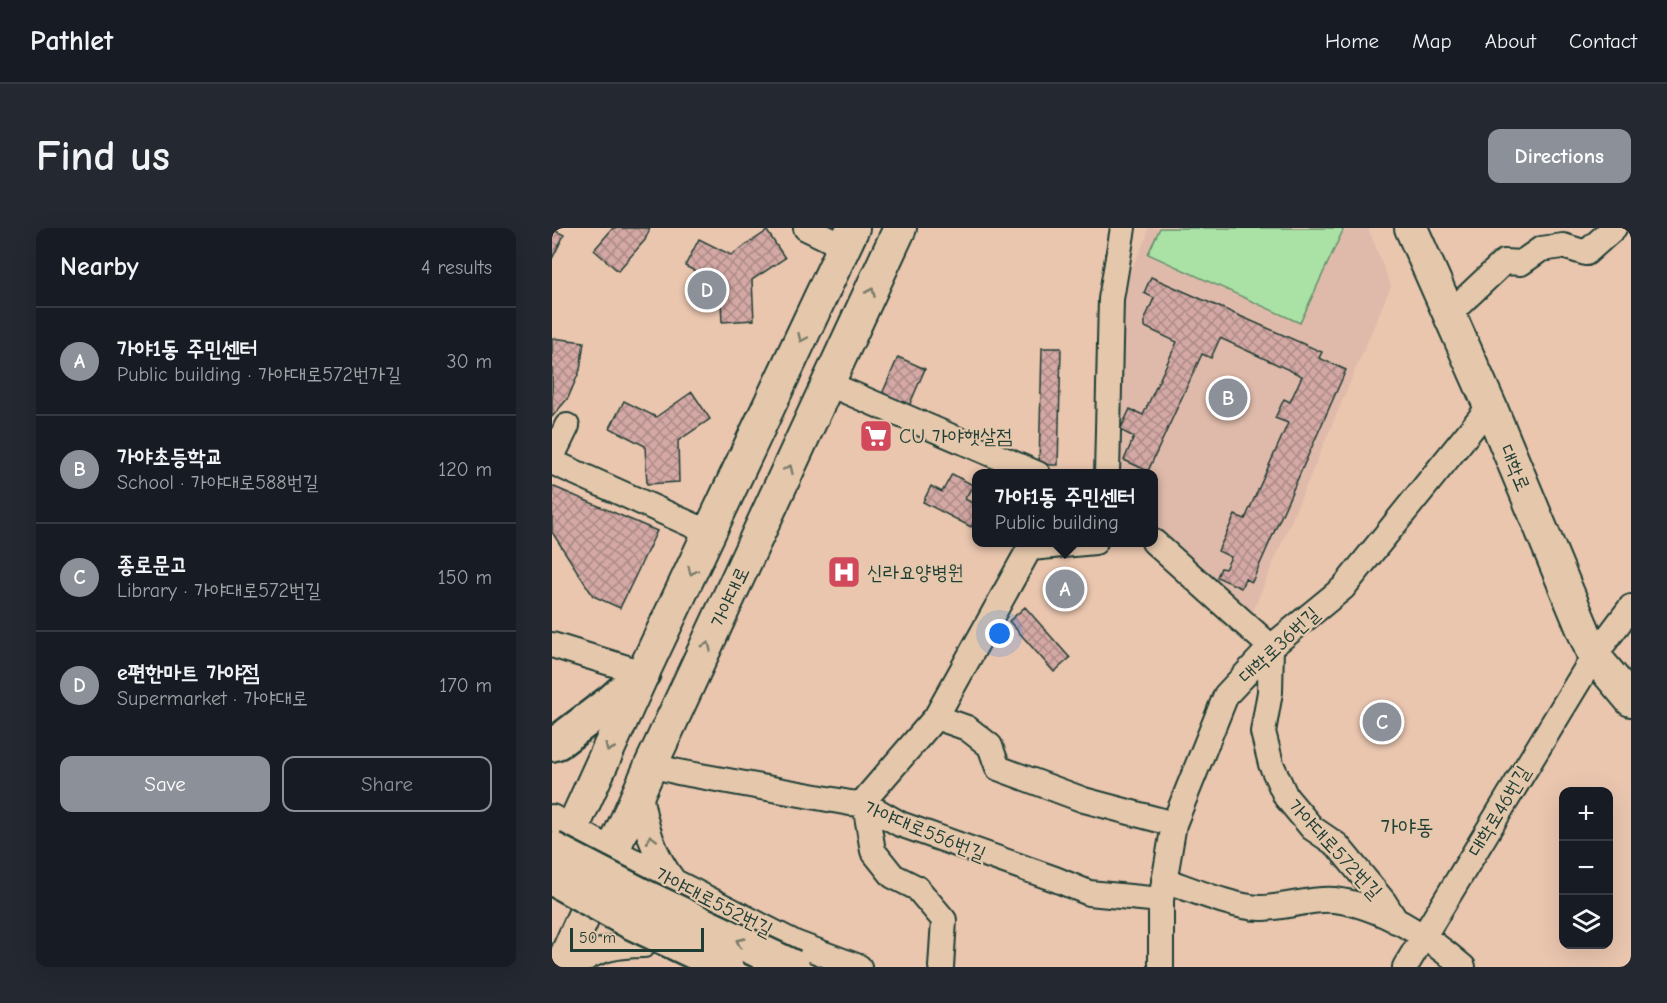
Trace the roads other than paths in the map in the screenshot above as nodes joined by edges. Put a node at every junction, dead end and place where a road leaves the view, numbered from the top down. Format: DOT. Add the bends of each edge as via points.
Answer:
graph roads {
  1 [pos="806,228"];
  2 [pos="900,228"];
  3 [pos="1123,228"];
  4 [pos="1411,228"];
  5 [pos="1614,228"];
  6 [pos="849,238"];
  7 [pos="1450,313"];
  8 [pos="829,384"];
  9 [pos="1490,406"];
  10 [pos="567,426"];
  11 [pos="552,460"];
  12 [pos="1026,469"];
  13 [pos="1107,469"];
  14 [pos="710,533"];
  15 [pos="1158,546"];
  16 [pos="1031,547"];
  17 [pos="1631,607"];
  18 [pos="552,645"];
  19 [pos="1270,647"];
  20 [pos="1594,656"];
  21 [pos="646,668"];
  22 [pos="692,679"];
  23 [pos="1631,700"];
  24 [pos="936,717"];
  25 [pos="554,744"];
  26 [pos="646,778"];
  27 [pos="865,804"];
  28 [pos="1174,824"];
  29 [pos="559,831"];
  30 [pos="614,851"];
  31 [pos="552,873"];
  32 [pos="552,878"];
  33 [pos="675,882"];
  34 [pos="552,890"];
  35 [pos="1162,890"];
  36 [pos="584,914"];
  37 [pos="1396,921"];
  38 [pos="1423,936"];
  39 [pos="644,945"];
  40 [pos="561,967"];
  41 [pos="573,967"];
  42 [pos="688,967"];
  43 [pos="726,967"];
  44 [pos="793,967"];
  45 [pos="859,967"];
  46 [pos="941,967"];
  47 [pos="1161,967"];
  48 [pos="1406,967"];
  49 [pos="1463,967"];
  1 -- 6 [label="street"];
  8 -- 2 [label="main road, 가야대로, one-way"];
  3 -- 13 [label="street" via="1111,299"];
  4 -- 7 [label="main road, 대학로"];
  5 -- 7 [label="street" via="1586,253 1563,246 1541,249 1521,263 1504,262"];
  6 -- 14 [label="main road, one-way"];
  7 -- 9 [label="main road, 대학로"];
  8 -- 12 [label="street"];
  22 -- 8 [label="main road, 가야대로, one-way"];
  9 -- 19 [label="street, 대학로36번길" via="1343,588"];
  9 -- 20 [label="main road, 대학로"];
  10 -- 11 [label="street"];
  11 -- 14 [label="street"];
  14 -- 21 [label="main road, one-way"];
  15 -- 19 [label="street"];
  16 -- 24 [label="street"];
  17 -- 20 [label="street, 대학로46번길"];
  18 -- 21 [label="street"];
  19 -- 28 [label="street, 대학로36번길" via="1226,695"];
  19 -- 37 [label="street, 가야대로572번길" via="1270,692 1263,732 1271,764 1286,797 1312,828 1337,845"];
  20 -- 23 [label="main road, 대학로"];
  20 -- 38 [label="street, 대학로46번길"];
  21 -- 22 [label="main road" via="643,699 647,708 655,712 663,709"];
  21 -- 25 [label="highway" via="613,700"];
  21 -- 29 [label="main road, one-way"];
  22 -- 26 [label="main road, 가야대로"];
  24 -- 27 [label="street"];
  24 -- 28 [label="street" via="967,728 990,746 998,768 1084,800"];
  26 -- 27 [label="street, 가야대로556번길" via="724,780"];
  26 -- 30 [label="main road, 가야대로"];
  33 -- 26 [label="street, one-way" via="656,855 642,805"];
  27 -- 35 [label="street, 가야대로556번길" via="900,824 1089,893"];
  27 -- 46 [label="street" via="873,851 893,876 917,888 944,920"];
  28 -- 35 [label="street, 대학로36번길"];
  29 -- 30 [label="street, 가야대로552번길"];
  29 -- 31 [label="main road"];
  44 -- 29 [label="highway, one-way, bridge" via="645,897"];
  30 -- 33 [label="street, 가야대로552번길"];
  30 -- 36 [label="main road, 가야대로"];
  32 -- 43 [label="highway, bridge" via="629,921"];
  33 -- 45 [label="street, 가야대로552번길" via="795,944"];
  34 -- 36 [label="street"];
  35 -- 37 [label="street, 가야대로572번길" via="1260,908 1333,900"];
  35 -- 47 [label="street, 대학로36번길"];
  36 -- 39 [label="street"];
  36 -- 40 [label="main road, 가야대로"];
  37 -- 38 [label="street, 가야대로572번길"];
  38 -- 48 [label="street, 대학로46번길"];
  38 -- 49 [label="street, 가야대로572번길"];
  39 -- 41 [label="street" via="603,949"];
  39 -- 42 [label="street"];
}
